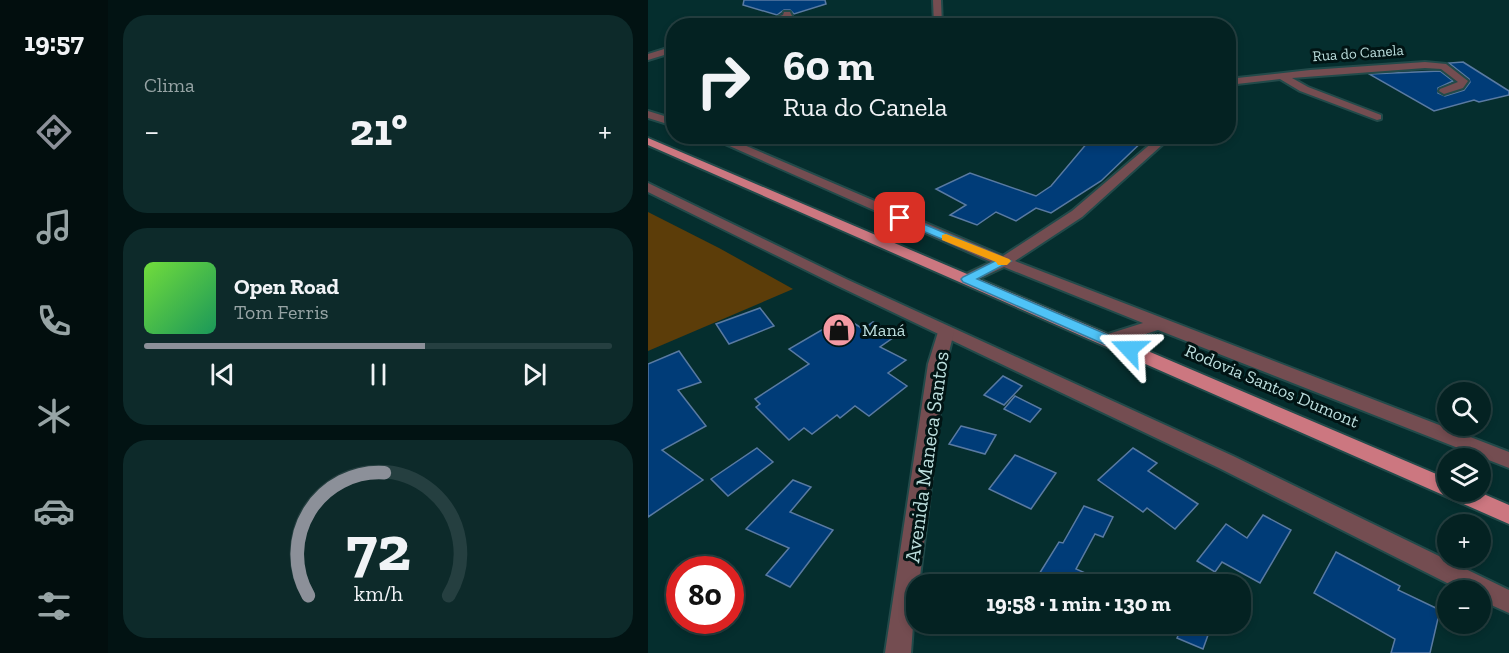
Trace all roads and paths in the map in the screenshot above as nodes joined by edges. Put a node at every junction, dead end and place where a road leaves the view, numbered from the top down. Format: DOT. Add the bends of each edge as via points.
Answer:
graph roads {
  1 [pos="937,0"];
  2 [pos="787,14"];
  3 [pos="782,18"];
  4 [pos="938,18"];
  5 [pos="666,51"];
  6 [pos="648,57"];
  7 [pos="1282,76"];
  8 [pos="1236,81"];
  9 [pos="1444,91"];
  10 [pos="648,114"];
  11 [pos="1377,117"];
  12 [pos="666,120"];
  13 [pos="648,141"];
  14 [pos="730,144"];
  15 [pos="1158,144"];
  16 [pos="648,187"];
  17 [pos="1005,261"];
  18 [pos="967,279"];
  19 [pos="1159,324"];
  20 [pos="946,332"];
  21 [pos="1108,340"];
  22 [pos="1474,445"];
  23 [pos="1509,446"];
  24 [pos="1509,460"];
  25 [pos="1437,483"];
  26 [pos="1480,502"];
  27 [pos="1509,515"];
  28 [pos="1509,602"];
  29 [pos="898,653"];
  1 -- 4 [label="street"];
  2 -- 3 [label="street"];
  5 -- 6 [label="street"];
  7 -- 8 [label="street, Rua do Canela"];
  7 -- 9 [label="street, Rua do Canela" via="1443,66 1463,81 1460,86"];
  7 -- 11 [label="street"];
  10 -- 12 [label="street"];
  13 -- 18 [label="highway, Rodovia Santos Dumont"];
  14 -- 17 [label="street"];
  15 -- 17 [label="street" via="1077,213"];
  16 -- 20 [label="street"];
  17 -- 18 [label="street"];
  17 -- 19 [label="street"];
  18 -- 21 [label="highway, Rodovia Santos Dumont"];
  19 -- 21 [label="street"];
  19 -- 22 [label="street"];
  20 -- 28 [label="street" via="1226,462"];
  20 -- 29 [label="street, Avenida Maneca Santos" via="937,364"];
  21 -- 25 [label="highway, Rodovia Santos Dumont"];
  22 -- 23 [label="street"];
  22 -- 24 [label="street"];
  26 -- 27 [label="highway"];
}
